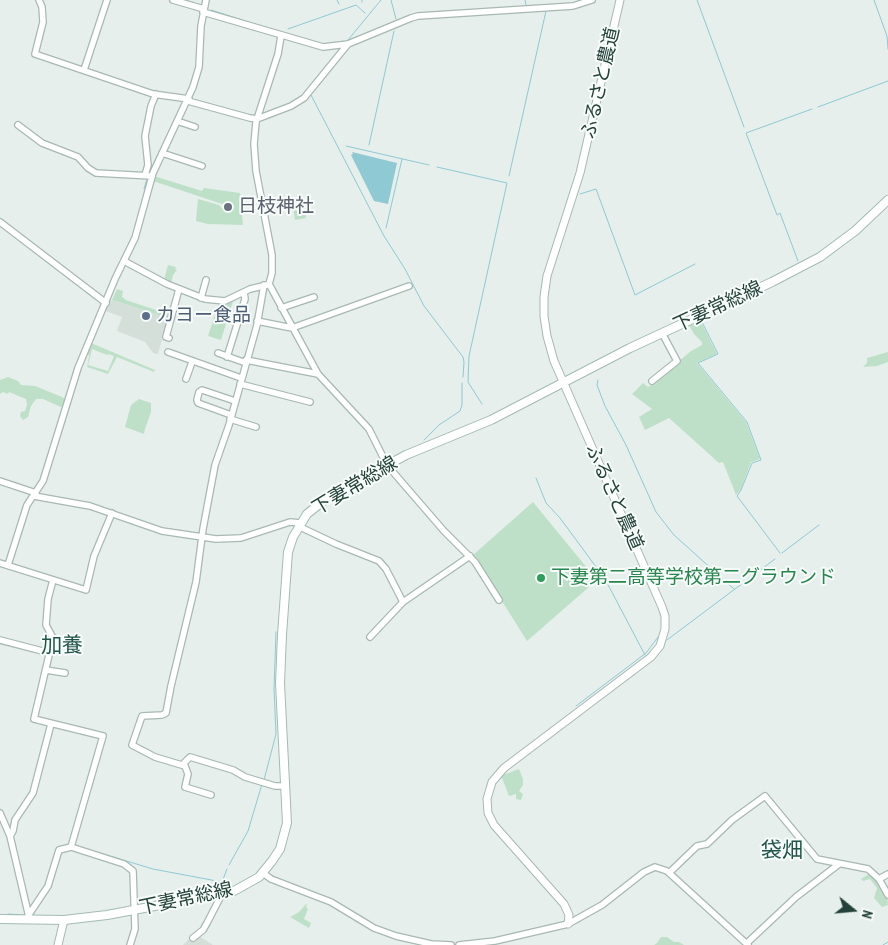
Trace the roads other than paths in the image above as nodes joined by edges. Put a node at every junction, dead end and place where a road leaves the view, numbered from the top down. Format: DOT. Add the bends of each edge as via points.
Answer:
graph roads {
  1 [pos="39,0"];
  2 [pos="107,0"];
  3 [pos="173,0"];
  4 [pos="206,0"];
  5 [pos="592,0"];
  6 [pos="620,0"];
  7 [pos="184,1"];
  8 [pos="204,10"];
  9 [pos="281,36"];
  10 [pos="348,44"];
  11 [pos="84,70"];
  12 [pos="156,94"];
  13 [pos="188,100"];
  14 [pos="258,119"];
  15 [pos="177,121"];
  16 [pos="18,125"];
  17 [pos="195,127"];
  18 [pos="162,153"];
  19 [pos="202,166"];
  20 [pos="148,176"];
  21 [pos="888,200"];
  22 [pos="0,222"];
  23 [pos="124,261"];
  24 [pos="206,280"];
  25 [pos="266,285"];
  26 [pos="409,286"];
  27 [pos="179,289"];
  28 [pos="244,292"];
  29 [pos="314,297"];
  30 [pos="201,298"];
  31 [pos="106,303"];
  32 [pos="281,308"];
  33 [pos="257,322"];
  34 [pos="292,328"];
  35 [pos="662,333"];
  36 [pos="169,338"];
  37 [pos="168,352"];
  38 [pos="218,354"];
  39 [pos="227,356"];
  40 [pos="192,362"];
  41 [pos="246,362"];
  42 [pos="318,374"];
  43 [pos="186,379"];
  44 [pos="241,381"];
  45 [pos="652,381"];
  46 [pos="563,382"];
  47 [pos="235,401"];
  48 [pos="310,402"];
  49 [pos="231,417"];
  50 [pos="256,427"];
  51 [pos="388,465"];
  52 [pos="0,481"];
  53 [pos="35,494"];
  54 [pos="112,513"];
  55 [pos="300,525"];
  56 [pos="202,537"];
  57 [pos="470,556"];
  58 [pos="0,563"];
  59 [pos="8,565"];
  60 [pos="53,580"];
  61 [pos="499,600"];
  62 [pos="403,602"];
  63 [pos="370,637"];
  64 [pos="0,640"];
  65 [pos="50,653"];
  66 [pos="46,670"];
  67 [pos="65,672"];
  68 [pos="51,724"];
  69 [pos="182,765"];
  70 [pos="286,786"];
  71 [pos="211,795"];
  72 [pos="0,813"];
  73 [pos="10,836"];
  74 [pos="71,847"];
  75 [pos="840,864"];
  76 [pos="263,873"];
  77 [pos="669,873"];
  78 [pos="888,874"];
  79 [pos="879,879"];
  80 [pos="222,894"];
  81 [pos="888,895"];
  82 [pos="134,910"];
  83 [pos="29,918"];
  84 [pos="0,919"];
  85 [pos="64,920"];
  86 [pos="568,924"];
  87 [pos="192,938"];
  88 [pos="747,944"];
  89 [pos="58,945"];
  90 [pos="130,945"];
  91 [pos="451,945"];
  92 [pos="459,945"];
  1 -- 11 [label="street" via="43,22 35,54"];
  2 -- 11 [label="street"];
  3 -- 7 [label="street"];
  4 -- 8 [label="street"];
  5 -- 10 [label="street" via="574,6 418,16"];
  6 -- 46 [label="street, ふるさと農道" via="580,173 546,282 544,310 547,336"];
  7 -- 8 [label="street"];
  8 -- 9 [label="street"];
  8 -- 13 [label="street" via="199,67"];
  9 -- 10 [label="street" via="323,47"];
  9 -- 14 [label="street"];
  10 -- 14 [label="street" via="304,98"];
  11 -- 12 [label="street"];
  12 -- 13 [label="street"];
  12 -- 20 [label="street" via="145,136"];
  13 -- 14 [label="street"];
  13 -- 15 [label="street"];
  14 -- 25 [label="street" via="254,154 272,255 272,273"];
  15 -- 17 [label="street"];
  15 -- 18 [label="street"];
  16 -- 20 [label="street" via="42,143 78,157 96,173"];
  18 -- 19 [label="street"];
  18 -- 20 [label="street"];
  20 -- 23 [label="street" via="138,231"];
  21 -- 35 [label="main road, 下妻常総線" via="855,231 820,256"];
  22 -- 31 [label="street"];
  23 -- 27 [label="street"];
  23 -- 31 [label="street"];
  24 -- 30 [label="street"];
  25 -- 28 [label="street"];
  25 -- 32 [label="street"];
  25 -- 33 [label="street"];
  26 -- 34 [label="street"];
  27 -- 30 [label="street"];
  27 -- 36 [label="street" via="166,337"];
  28 -- 30 [label="street" via="225,300"];
  28 -- 39 [label="street" via="245,299"];
  29 -- 32 [label="street"];
  31 -- 53 [label="street" via="75,376 43,481"];
  32 -- 34 [label="street"];
  33 -- 34 [label="street"];
  33 -- 41 [label="street"];
  34 -- 42 [label="street"];
  35 -- 45 [label="street" via="677,361"];
  35 -- 46 [label="main road, 下妻常総線"];
  37 -- 40 [label="street"];
  38 -- 39 [label="street"];
  39 -- 41 [label="street"];
  40 -- 43 [label="street"];
  40 -- 44 [label="street"];
  41 -- 42 [label="street"];
  41 -- 44 [label="street"];
  42 -- 51 [label="street" via="369,430"];
  44 -- 47 [label="street"];
  44 -- 48 [label="street"];
  46 -- 51 [label="main road, 下妻常総線" via="477,427 434,442"];
  46 -- 86 [label="street, ふるさと農道" via="662,607 665,622 662,640 651,657 504,768 493,779 489,789 487,802 492,821 564,904 569,915"];
  47 -- 49 [label="street"];
  47 -- 49 [label="street" via="202,390 196,400"];
  49 -- 50 [label="street"];
  49 -- 56 [label="street" via="215,465"];
  51 -- 55 [label="main road, 下妻常総線" via="320,503"];
  51 -- 57 [label="street" via="444,531"];
  52 -- 53 [label="street"];
  53 -- 54 [label="street"];
  53 -- 59 [label="street" via="24,512"];
  54 -- 56 [label="street" via="162,531"];
  54 -- 60 [label="street" via="94,556 86,590"];
  55 -- 56 [label="street" via="290,522 230,540"];
  55 -- 62 [label="street" via="336,544 380,561"];
  55 -- 70 [label="main road, 下妻常総線" via="288,557 281,658"];
  56 -- 69 [label="street" via="196,582 166,713 142,716 132,745 155,757"];
  57 -- 61 [label="street"];
  57 -- 62 [label="street"];
  58 -- 59 [label="street"];
  59 -- 60 [label="street"];
  60 -- 65 [label="street" via="46,625 53,638"];
  62 -- 63 [label="street"];
  64 -- 65 [label="street"];
  65 -- 66 [label="street"];
  66 -- 67 [label="street"];
  66 -- 68 [label="street" via="34,719"];
  68 -- 73 [label="street" via="34,793 15,820 14,832"];
  68 -- 74 [label="street" via="103,736"];
  69 -- 70 [label="street" via="190,757 275,786"];
  69 -- 71 [label="street" via="188,771 185,787"];
  70 -- 76 [label="main road, 下妻常総線" via="286,830 280,849"];
  72 -- 73 [label="street"];
  73 -- 83 [label="street"];
  74 -- 82 [label="street" via="132,868"];
  74 -- 83 [label="street" via="59,850 48,886"];
  75 -- 77 [label="street" via="817,859 765,796 732,820 707,844 697,846"];
  75 -- 79 [label="street" via="868,869"];
  75 -- 88 [label="street" via="796,897"];
  76 -- 80 [label="main road, 下妻常総線" via="246,885"];
  76 -- 91 [label="street" via="331,902 388,933 413,941"];
  77 -- 86 [label="street" via="655,866 650,868 602,905"];
  77 -- 88 [label="street"];
  78 -- 79 [label="street"];
  79 -- 81 [label="street"];
  80 -- 82 [label="main road, 下妻常総線"];
  80 -- 87 [label="street" via="207,924"];
  82 -- 85 [label="main road, 下妻常総線"];
  82 -- 90 [label="street" via="135,929"];
  83 -- 84 [label="main road, 下妻常総線"];
  83 -- 85 [label="main road, 下妻常総線"];
  85 -- 89 [label="street"];
  86 -- 92 [label="street" via="494,941"];
}
